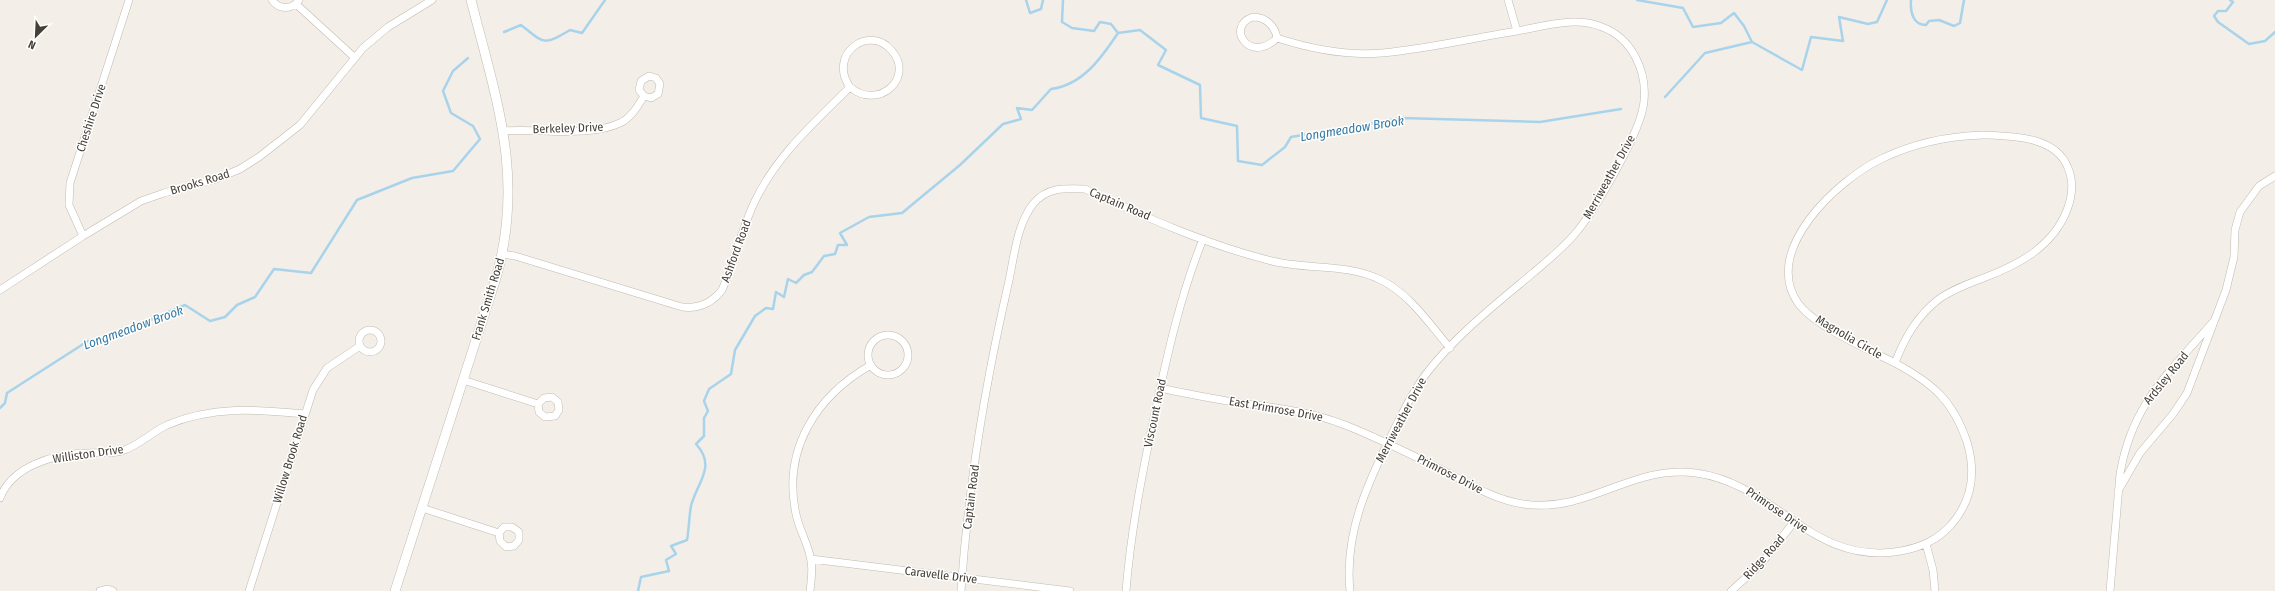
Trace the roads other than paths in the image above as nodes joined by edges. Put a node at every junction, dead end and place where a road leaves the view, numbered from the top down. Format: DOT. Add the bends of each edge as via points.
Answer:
graph roads {
  1 [pos="129,0"];
  2 [pos="272,0"];
  3 [pos="432,0"];
  4 [pos="471,0"];
  5 [pos="1508,0"];
  6 [pos="297,2"];
  7 [pos="1517,31"];
  8 [pos="1277,38"];
  9 [pos="354,57"];
  10 [pos="850,87"];
  11 [pos="644,96"];
  12 [pos="503,131"];
  13 [pos="2275,176"];
  14 [pos="83,236"];
  15 [pos="1203,239"];
  16 [pos="502,254"];
  17 [pos="0,290"];
  18 [pos="2216,318"];
  19 [pos="360,346"];
  20 [pos="1450,348"];
  21 [pos="1895,363"];
  22 [pos="870,365"];
  23 [pos="463,380"];
  24 [pos="1160,388"];
  25 [pos="538,404"];
  26 [pos="305,414"];
  27 [pos="1387,444"];
  28 [pos="2,486"];
  29 [pos="2118,491"];
  30 [pos="0,498"];
  31 [pos="422,508"];
  32 [pos="1794,522"];
  33 [pos="499,533"];
  34 [pos="1926,544"];
  35 [pos="811,559"];
  36 [pos="962,577"];
  37 [pos="100,591"];
  38 [pos="113,591"];
  39 [pos="248,591"];
  40 [pos="395,591"];
  41 [pos="810,591"];
  42 [pos="960,591"];
  43 [pos="1070,591"];
  44 [pos="1126,591"];
  45 [pos="1350,591"];
  46 [pos="1732,591"];
  47 [pos="1935,591"];
  48 [pos="2110,591"];
  1 -- 14 [label="street, Cheshire Drive" via="70,184 68,200"];
  2 -- 6 [label="street" via="284,8"];
  3 -- 9 [label="street, Brooks Road" via="388,27"];
  4 -- 12 [label="street, Frank Smith Road"];
  5 -- 7 [label="street"];
  6 -- 9 [label="street"];
  7 -- 8 [label="street, Merriweather Drive" via="1371,53 1323,50"];
  7 -- 20 [label="street, Merriweather Drive" via="1573,22 1592,24 1609,30 1626,44 1638,61 1644,88 1643,109 1601,197 1573,237"];
  8 -- 8 [label="street" via="1260,48 1249,46 1241,39 1241,29 1248,19 1259,18 1271,25"];
  9 -- 14 [label="street, Brooks Road" via="300,125 259,158 216,180 148,198"];
  10 -- 10 [label="street" via="855,92 869,96 883,94 889,90 897,78 898,71 898,64 892,51 880,42 873,41 865,41 852,47 842,67"];
  10 -- 16 [label="street, Ashford Road" via="808,126 774,168 748,216 722,290 706,304 682,307"];
  11 -- 12 [label="street, Berkeley Drive" via="628,118 603,128"];
  12 -- 16 [label="street, Frank Smith Road" via="510,193"];
  13 -- 18 [label="street, Ardsley Road" via="2259,186 2240,212 2235,230 2231,272"];
  14 -- 17 [label="street, Brooks Road"];
  15 -- 20 [label="street, Captain Road" via="1238,252 1289,265 1347,269 1382,280 1402,294"];
  15 -- 24 [label="street, Viscount Road" via="1180,305"];
  15 -- 36 [label="street, Captain Road" via="1085,189 1050,190 1032,205 1025,217 1019,238 986,393"];
  16 -- 23 [label="street, Frank Smith Road"];
  18 -- 29 [label="street, Ardsley Road" via="2184,399 2145,446"];
  18 -- 29 [label="street, Ardsley Road" via="2141,408 2126,445"];
  19 -- 26 [label="street, Willow Brook Road" via="324,372 313,390"];
  20 -- 27 [label="street, Merriweather Drive" via="1421,381"];
  21 -- 21 [label="street, Magnolia Circle" via="1819,322 1797,302 1789,276 1790,260 1801,231 1811,216 1827,198 1861,170 1890,155 1918,146 1957,137 2007,136 2033,141 2057,152 2069,169 2072,185 2070,202 2059,227 2043,245 2023,260 1957,288 1940,299 1919,317"];
  21 -- 34 [label="street, Primrose Drive" via="1930,384 1944,398 1959,422 1972,464 1971,487 1963,508 1947,530"];
  22 -- 22 [label="street" via="877,372 887,376 901,371 908,358 904,344 890,335 875,340 869,349"];
  22 -- 35 [label="street" via="853,375 831,394 813,416 800,444 793,495 796,514"];
  23 -- 25 [label="street"];
  23 -- 31 [label="street, Frank Smith Road"];
  24 -- 27 [label="street, East Primrose Drive" via="1315,415 1346,425"];
  24 -- 44 [label="street, Viscount Road" via="1142,473"];
  26 -- 28 [label="street, Williston Drive" via="248,409 196,415 158,430 122,451 69,454 43,461 21,472"];
  26 -- 39 [label="street, Willow Brook Road"];
  27 -- 32 [label="street, Primrose Drive" via="1485,492 1524,504 1550,505 1581,500 1638,478 1681,472 1712,476 1742,487 1763,498"];
  27 -- 45 [label="street, Merriweather Drive" via="1365,492 1354,526 1349,570"];
  28 -- 30 [label="street, Williston Drive"];
  29 -- 48 [label="street, Ardsley Road"];
  31 -- 33 [label="street"];
  31 -- 40 [label="street, Frank Smith Road"];
  32 -- 34 [label="street, Primrose Drive" via="1824,540 1855,551 1897,552"];
  32 -- 46 [label="street, Ridge Road" via="1760,565"];
  34 -- 47 [label="street"];
  35 -- 36 [label="street, Caravelle Drive"];
  35 -- 41 [label="street"];
  36 -- 42 [label="street, Captain Road"];
  36 -- 43 [label="street, Caravelle Drive"];
  37 -- 38 [label="street"];
}
